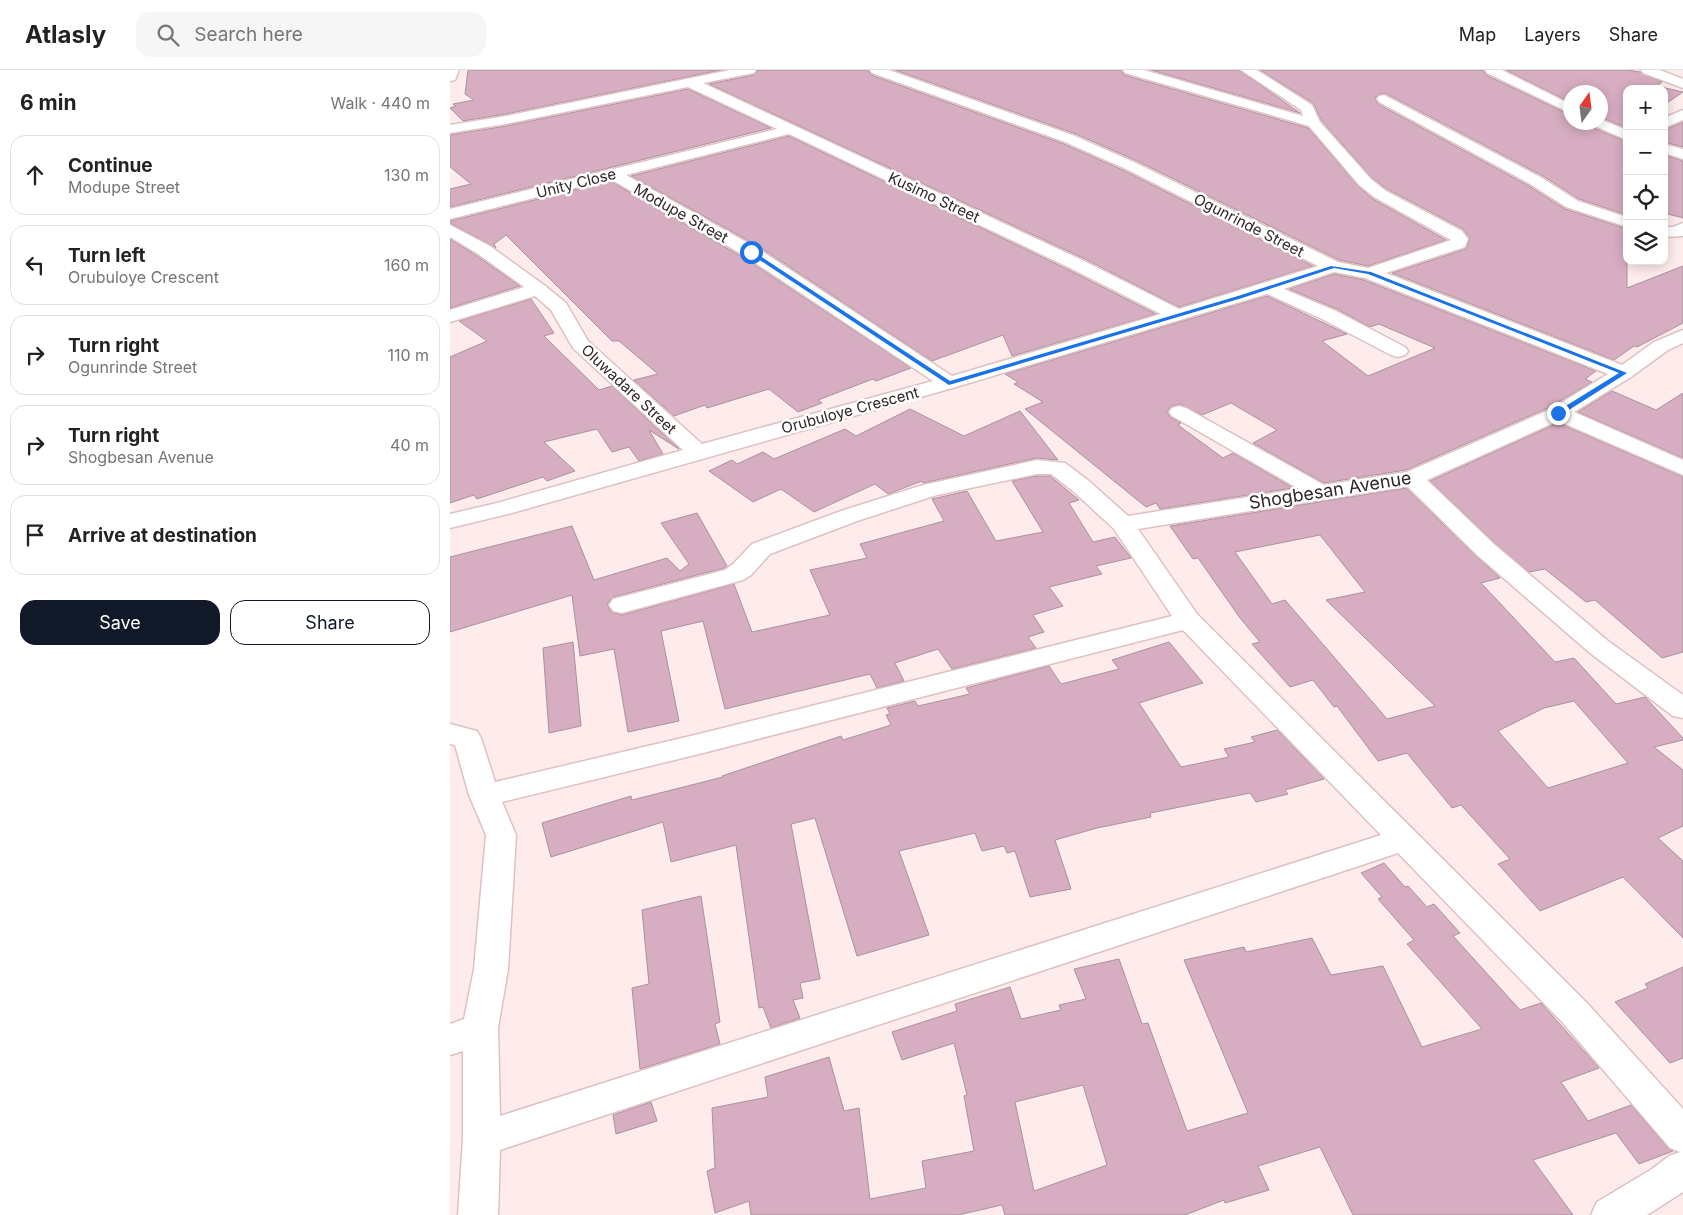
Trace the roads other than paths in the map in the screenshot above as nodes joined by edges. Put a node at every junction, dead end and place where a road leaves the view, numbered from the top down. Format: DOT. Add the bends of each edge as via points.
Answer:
graph roads {
  1 [pos="452,70"];
  2 [pos="749,70"];
  3 [pos="877,70"];
  4 [pos="1130,70"];
  5 [pos="1248,70"];
  6 [pos="1492,70"];
  7 [pos="1648,70"];
  8 [pos="450,77"];
  9 [pos="691,83"];
  10 [pos="1683,84"];
  11 [pos="1384,99"];
  12 [pos="1563,106"];
  13 [pos="1683,114"];
  14 [pos="1668,122"];
  15 [pos="1314,123"];
  16 [pos="1608,127"];
  17 [pos="450,129"];
  18 [pos="789,130"];
  19 [pos="1623,134"];
  20 [pos="1668,149"];
  21 [pos="1683,154"];
  22 [pos="613,174"];
  23 [pos="450,214"];
  24 [pos="1623,221"];
  25 [pos="1683,228"];
  26 [pos="450,230"];
  27 [pos="1668,232"];
  28 [pos="1333,267"];
  29 [pos="1369,273"];
  30 [pos="1268,288"];
  31 [pos="538,289"];
  32 [pos="1175,314"];
  33 [pos="450,316"];
  34 [pos="1683,336"];
  35 [pos="1398,351"];
  36 [pos="1624,373"];
  37 [pos="949,383"];
  38 [pos="1179,412"];
  39 [pos="1558,413"];
  40 [pos="698,452"];
  41 [pos="1683,468"];
  42 [pos="1412,478"];
  43 [pos="1320,492"];
  44 [pos="450,521"];
  45 [pos="1123,524"];
  46 [pos="622,605"];
  47 [pos="1188,620"];
  48 [pos="1683,709"];
  49 [pos="450,734"];
  50 [pos="484,795"];
  51 [pos="1406,839"];
  52 [pos="465,1034"];
  53 [pos="1683,1136"];
  54 [pos="482,1139"];
  55 [pos="1683,1169"];
  56 [pos="478,1215"];
  57 [pos="1611,1215"];
  1 -- 8 [label="street"];
  2 -- 9 [label="street"];
  3 -- 28 [label="street, Ogunrinde Street" via="1070,139"];
  4 -- 15 [label="street"];
  5 -- 15 [label="street" via="1307,108"];
  6 -- 12 [label="street"];
  7 -- 10 [label="street"];
  9 -- 17 [label="street"];
  9 -- 18 [label="street, Kusimo Street"];
  11 -- 24 [label="street" via="1536,181 1572,204"];
  13 -- 14 [label="street"];
  15 -- 29 [label="street" via="1365,182 1380,194 1460,239 1453,245"];
  16 -- 19 [label="street"];
  18 -- 22 [label="street, Unity Close"];
  18 -- 32 [label="street, Kusimo Street" via="1076,264"];
  20 -- 21 [label="street"];
  22 -- 23 [label="street, Unity Close"];
  22 -- 37 [label="street, Modupe Street" via="751,252"];
  25 -- 27 [label="street"];
  26 -- 31 [label="street, Oluwadare Street"];
  28 -- 29 [label="street, Ogunrinde Street"];
  28 -- 30 [label="street, Orubuloye Crescent"];
  29 -- 36 [label="street, Ogunrinde Street"];
  30 -- 32 [label="street, Orubuloye Crescent"];
  30 -- 35 [label="street"];
  31 -- 33 [label="street"];
  31 -- 40 [label="street, Oluwadare Street" via="559,307 580,344"];
  32 -- 37 [label="street, Orubuloye Crescent"];
  34 -- 36 [label="street, Shogbesan Avenue" via="1661,346"];
  36 -- 39 [label="street, Shogbesan Avenue"];
  37 -- 40 [label="street, Orubuloye Crescent"];
  38 -- 43 [label="street"];
  39 -- 41 [label="street"];
  39 -- 42 [label="street, Shogbesan Avenue"];
  40 -- 44 [label="street, Orubuloye Crescent"];
  42 -- 43 [label="street, Shogbesan Avenue"];
  42 -- 48 [label="street" via="1486,550 1599,647"];
  43 -- 45 [label="street, Shogbesan Avenue"];
  45 -- 46 [label="street" via="1057,468 1037,467 932,490 849,516 761,549 744,569 734,575"];
  45 -- 47 [label="street"];
  47 -- 50 [label="street"];
  47 -- 51 [label="street"];
  49 -- 50 [label="street" via="467,738"];
  50 -- 52 [label="street" via="501,835 491,969"];
  51 -- 53 [label="street" via="1575,1013"];
  51 -- 54 [label="street"];
  52 -- 54 [label="street"];
  54 -- 56 [label="street"];
  55 -- 57 [label="street"];
}
